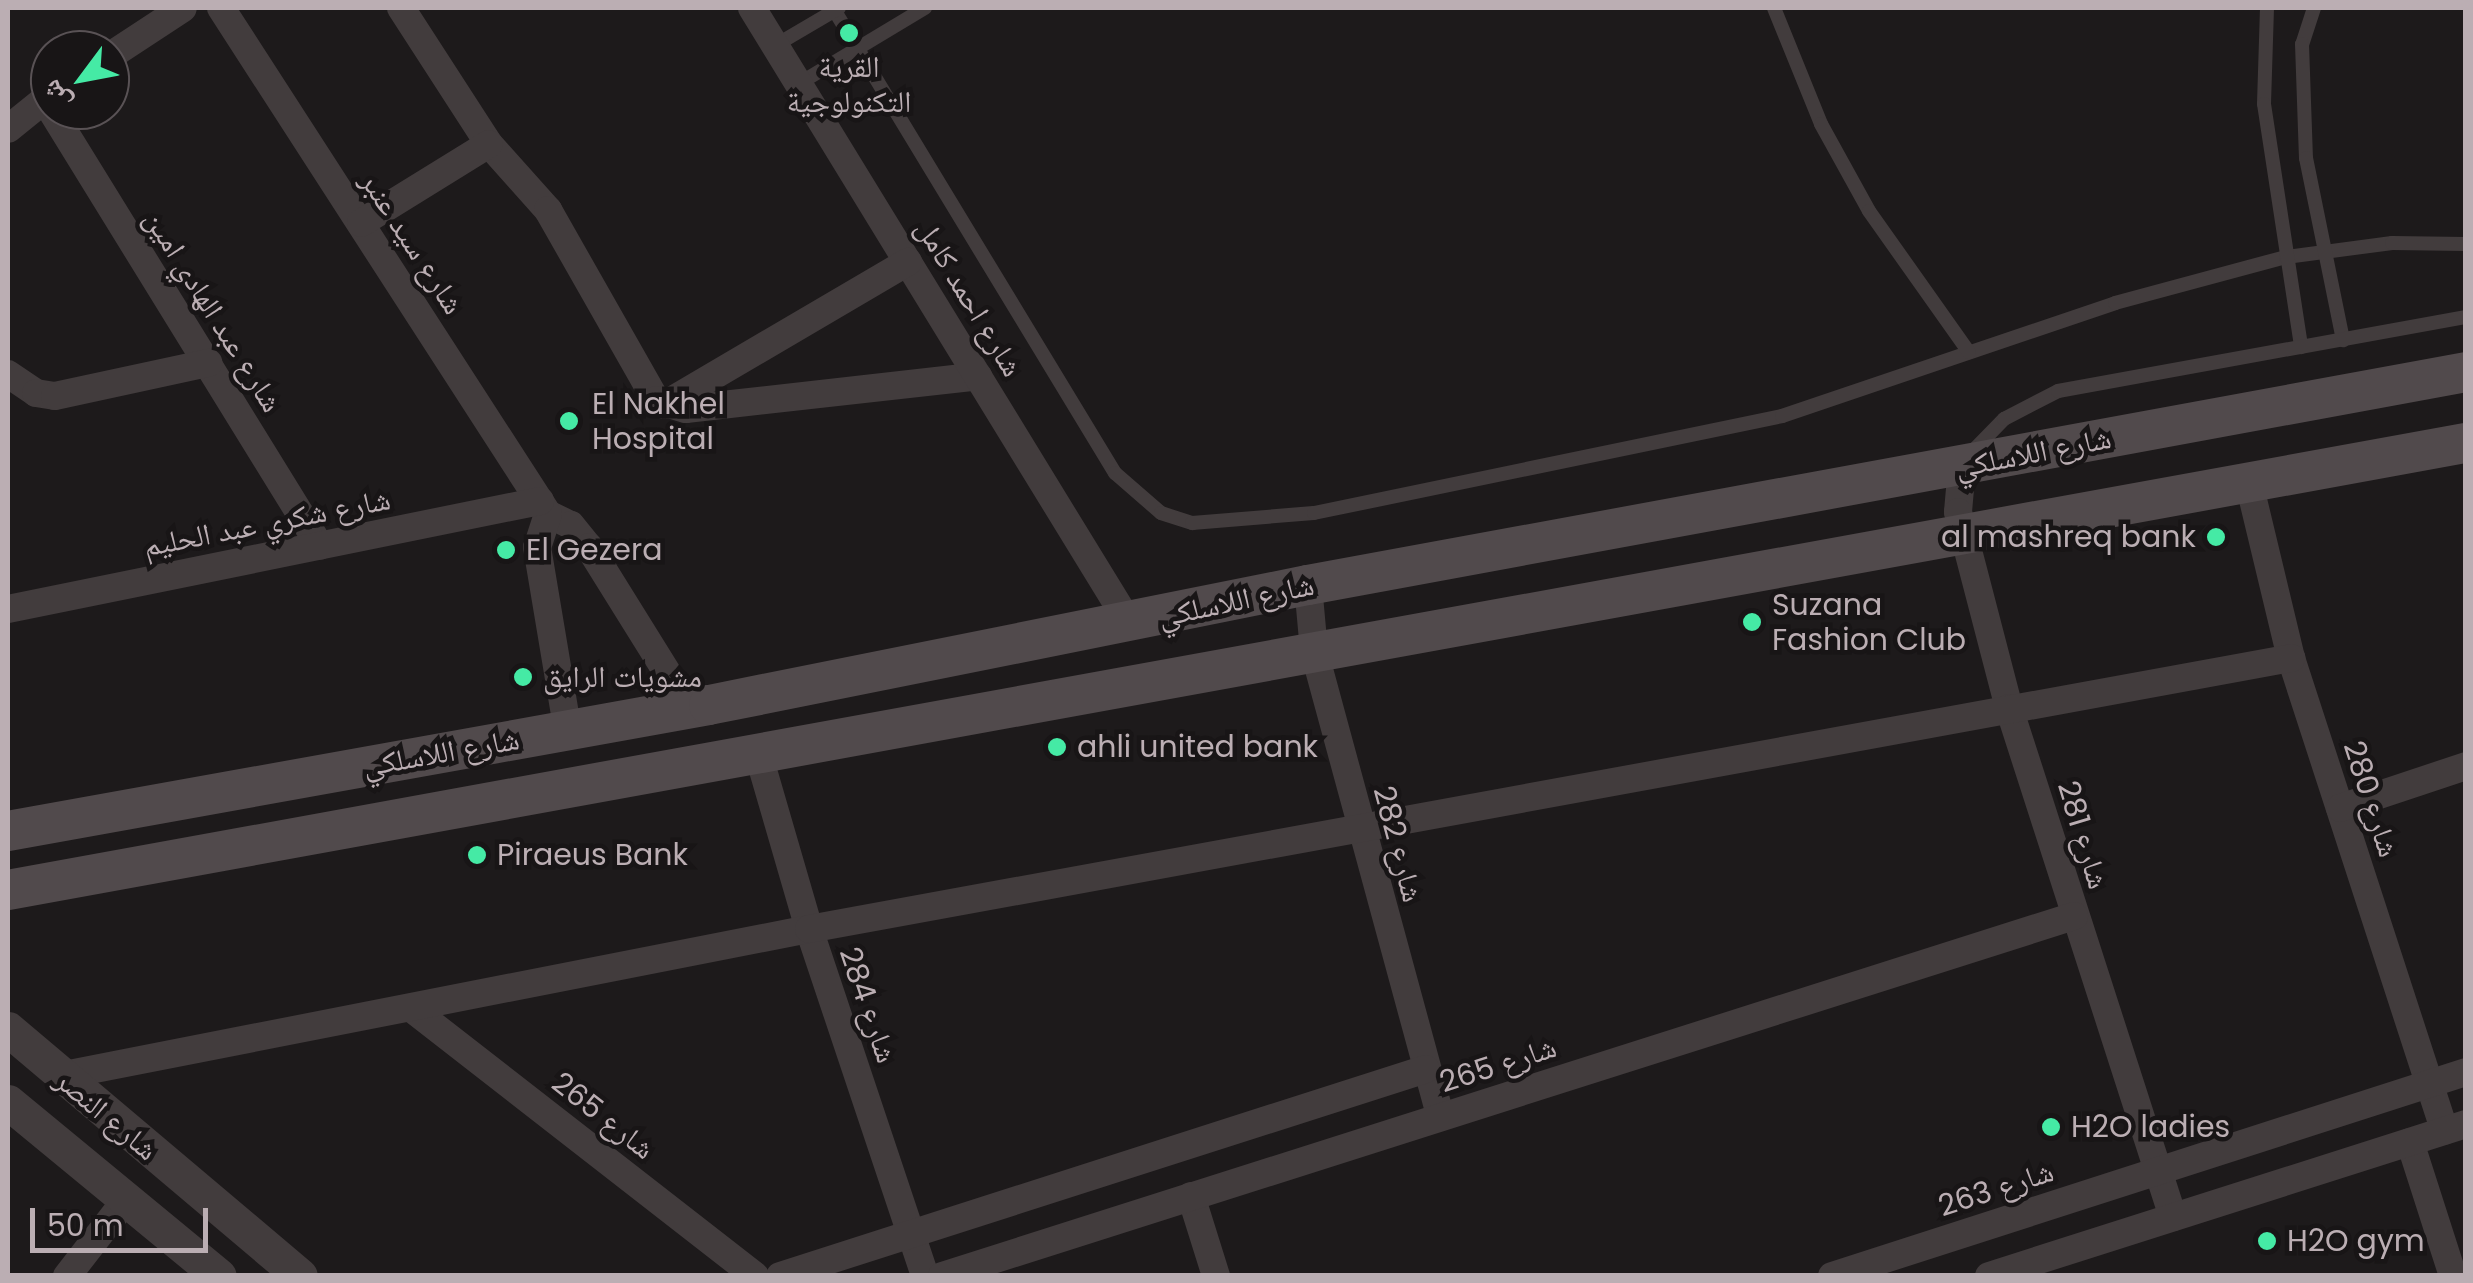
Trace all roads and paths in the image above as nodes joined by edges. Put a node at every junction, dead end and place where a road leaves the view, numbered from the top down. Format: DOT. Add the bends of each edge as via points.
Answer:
graph roads {
  1 [pos="184,8"];
  2 [pos="221,8"];
  3 [pos="402,8"];
  4 [pos="752,8"];
  5 [pos="836,8"];
  6 [pos="925,8"];
  7 [pos="1774,8"];
  8 [pos="2267,8"];
  9 [pos="2314,8"];
  10 [pos="130,43"];
  11 [pos="776,45"];
  12 [pos="858,47"];
  13 [pos="800,83"];
  14 [pos="30,115"];
  15 [pos="8,128"];
  16 [pos="66,130"];
  17 [pos="488,144"];
  18 [pos="361,223"];
  19 [pos="2466,244"];
  20 [pos="2323,251"];
  21 [pos="2286,256"];
  22 [pos="908,262"];
  23 [pos="2466,317"];
  24 [pos="2343,340"];
  25 [pos="2301,346"];
  26 [pos="1969,352"];
  27 [pos="208,363"];
  28 [pos="2466,372"];
  29 [pos="8,374"];
  30 [pos="978,376"];
  31 [pos="664,405"];
  32 [pos="2466,443"];
  33 [pos="1962,466"];
  34 [pos="2249,483"];
  35 [pos="544,507"];
  36 [pos="1964,535"];
  37 [pos="320,546"];
  38 [pos="1308,585"];
  39 [pos="8,609"];
  40 [pos="1130,623"];
  41 [pos="1314,651"];
  42 [pos="2290,658"];
  43 [pos="2009,708"];
  44 [pos="690,709"];
  45 [pos="568,732"];
  46 [pos="758,753"];
  47 [pos="2466,766"];
  48 [pos="2340,808"];
  49 [pos="1360,827"];
  50 [pos="16,829"];
  51 [pos="20,888"];
  52 [pos="2074,916"];
  53 [pos="808,929"];
  54 [pos="411,1008"];
  55 [pos="8,1029"];
  56 [pos="1426,1069"];
  57 [pos="2466,1072"];
  58 [pos="59,1076"];
  59 [pos="2429,1084"];
  60 [pos="8,1102"];
  61 [pos="1442,1116"];
  62 [pos="2455,1128"];
  63 [pos="2410,1142"];
  64 [pos="2158,1171"];
  65 [pos="1192,1196"];
  66 [pos="126,1200"];
  67 [pos="2173,1217"];
  68 [pos="911,1234"];
  69 [pos="67,1276"];
  70 [pos="218,1276"];
  71 [pos="300,1276"];
  72 [pos="755,1276"];
  73 [pos="780,1276"];
  74 [pos="925,1276"];
  75 [pos="942,1276"];
  76 [pos="1216,1276"];
  77 [pos="1832,1276"];
  78 [pos="1990,1276"];
  79 [pos="2453,1276"];
  1 -- 10 [label="street"];
  2 -- 18 [label="street, شارع سيد عنبر"];
  3 -- 17 [label="street"];
  4 -- 11 [label="street, شارع احمد كامل"];
  5 -- 11 [label="lane"];
  5 -- 12 [label="lane"];
  6 -- 12 [label="lane"];
  7 -- 26 [label="lane" via="1820,124 1868,211"];
  8 -- 21 [label="lane" via="2264,104"];
  9 -- 20 [label="lane" via="2302,44 2306,158"];
  11 -- 13 [label="street, شارع احمد كامل"];
  12 -- 13 [label="lane"];
  12 -- 26 [label="lane" via="1115,473 1161,514 1192,523 1314,512 1782,416"];
  13 -- 22 [label="street, شارع احمد كامل"];
  14 -- 15 [label="street"];
  16 -- 27 [label="street, شارع عبد الهادي امين"];
  17 -- 18 [label="street"];
  17 -- 31 [label="street" via="548,210 650,394"];
  18 -- 35 [label="street, شارع سيد عنبر"];
  19 -- 20 [label="lane"];
  20 -- 21 [label="lane"];
  20 -- 24 [label="lane"];
  21 -- 25 [label="lane"];
  21 -- 26 [label="lane"];
  22 -- 30 [label="street, شارع احمد كامل"];
  22 -- 31 [label="street"];
  23 -- 24 [label="lane"];
  24 -- 25 [label="lane"];
  25 -- 33 [label="lane" via="2058,391 1995,427"];
  27 -- 29 [label="street" via="55,396 36,393"];
  27 -- 37 [label="street, شارع عبد الهادي امين"];
  28 -- 33 [label="main road, شارع اللاسلكي"];
  30 -- 31 [label="street" via="686,410"];
  30 -- 40 [label="street, شارع احمد كامل"];
  32 -- 34 [label="main road, شارع اللاسلكي"];
  33 -- 36 [label="street, شارع 281"];
  33 -- 38 [label="main road, شارع اللاسلكي"];
  34 -- 36 [label="main road, شارع اللاسلكي"];
  34 -- 42 [label="street, شارع 280"];
  35 -- 37 [label="street, شارع شكري عبد الحليم"];
  35 -- 44 [label="street, شارع سيد عنبر" via="590,547"];
  35 -- 45 [label="street" via="537,547"];
  36 -- 41 [label="main road, شارع اللاسلكي"];
  36 -- 43 [label="street, شارع 281"];
  37 -- 39 [label="street, شارع شكري عبد الحليم"];
  38 -- 40 [label="main road, شارع اللاسلكي"];
  38 -- 41 [label="street, شارع 282"];
  40 -- 44 [label="main road, شارع اللاسلكي"];
  41 -- 46 [label="main road, شارع اللاسلكي"];
  41 -- 49 [label="street, شارع 282"];
  42 -- 43 [label="street"];
  42 -- 48 [label="street, شارع 280"];
  43 -- 49 [label="street"];
  43 -- 52 [label="street, شارع 281"];
  44 -- 45 [label="main road, شارع اللاسلكي"];
  45 -- 50 [label="main road, شارع اللاسلكي"];
  46 -- 51 [label="main road, شارع اللاسلكي"];
  46 -- 53 [label="street, شارع 284"];
  47 -- 48 [label="street"];
  48 -- 59 [label="street, شارع 280"];
  49 -- 53 [label="street"];
  49 -- 56 [label="street, شارع 282"];
  50 -- 51 [label="main road"];
  52 -- 61 [label="street, شارع 265"];
  52 -- 64 [label="street, شارع 281"];
  53 -- 54 [label="street"];
  53 -- 68 [label="street, شارع 284"];
  54 -- 58 [label="street"];
  54 -- 72 [label="street, شارع 265"];
  55 -- 58 [label="street, شارع النصر"];
  56 -- 61 [label="street, شارع 282"];
  56 -- 68 [label="street, شارع 265"];
  57 -- 59 [label="street, شارع 263"];
  58 -- 71 [label="street, شارع النصر"];
  59 -- 62 [label="street, شارع 280"];
  59 -- 64 [label="street, شارع 263"];
  60 -- 66 [label="street, شارع النصر"];
  61 -- 65 [label="street, شارع 265"];
  62 -- 63 [label="street"];
  63 -- 67 [label="street"];
  63 -- 79 [label="street"];
  64 -- 67 [label="street, شارع 281"];
  64 -- 77 [label="street, شارع 263"];
  65 -- 75 [label="street, شارع 265"];
  65 -- 76 [label="street"];
  66 -- 69 [label="street"];
  66 -- 70 [label="street, شارع النصر"];
  67 -- 78 [label="street"];
  68 -- 73 [label="street, شارع 265"];
  68 -- 74 [label="street, شارع 284"];
}
